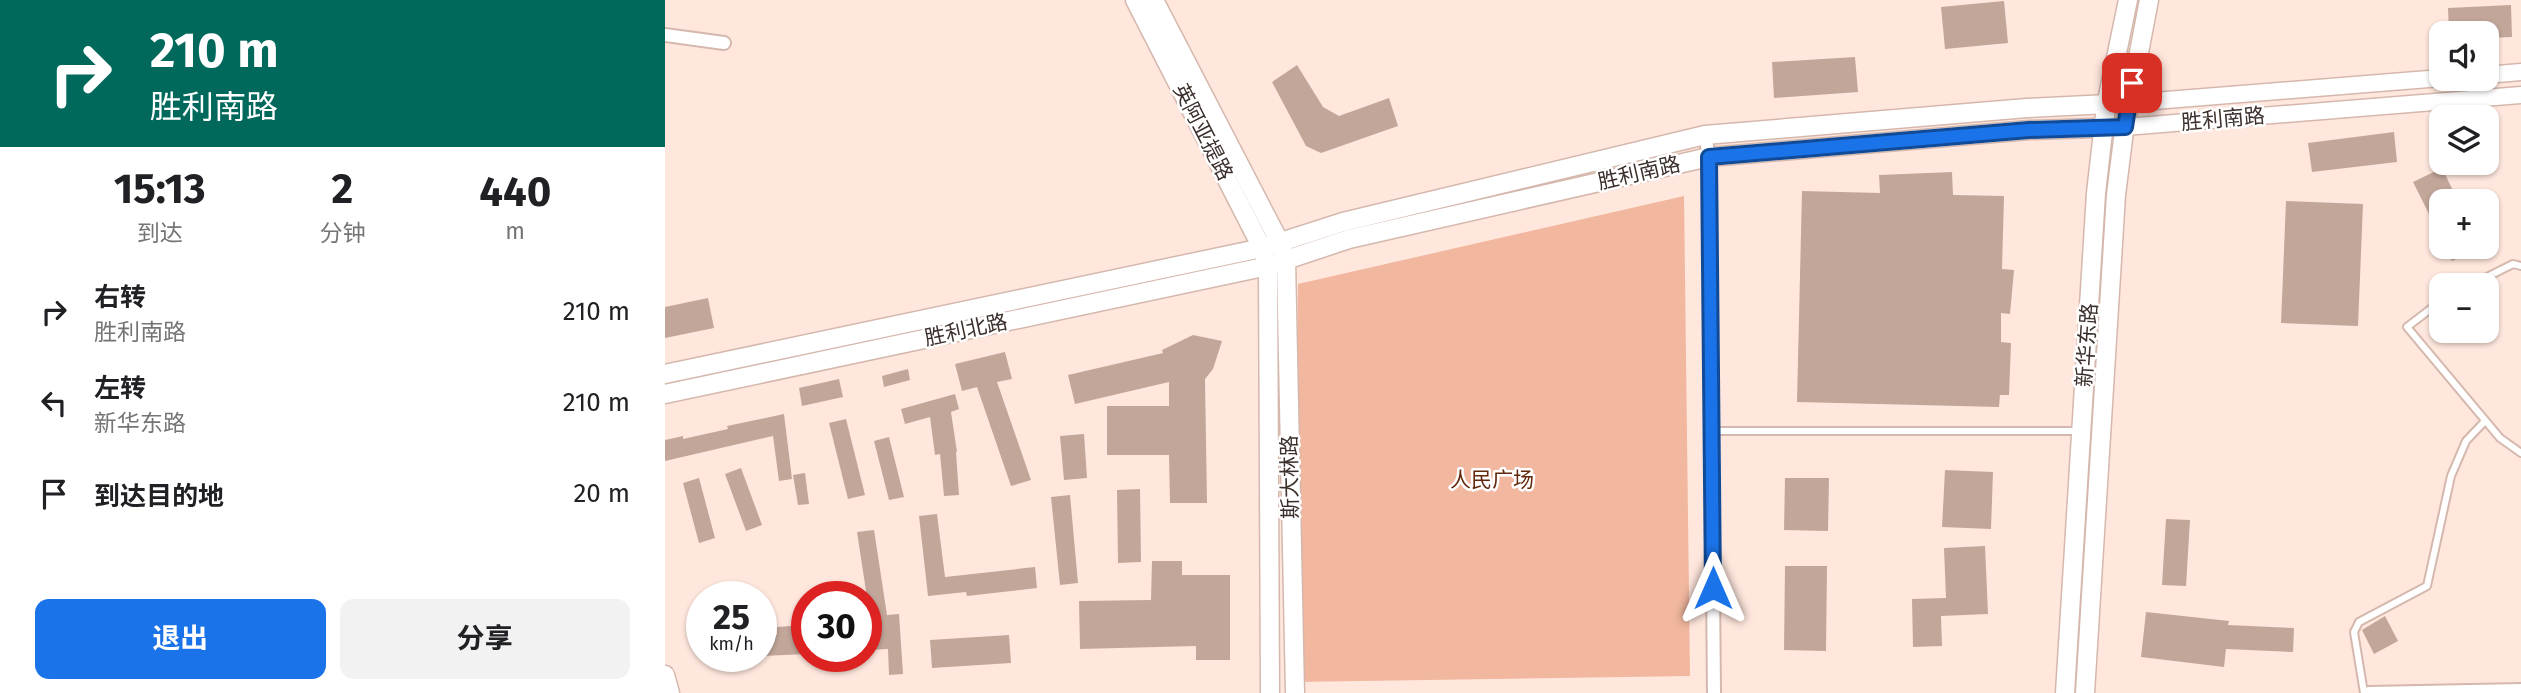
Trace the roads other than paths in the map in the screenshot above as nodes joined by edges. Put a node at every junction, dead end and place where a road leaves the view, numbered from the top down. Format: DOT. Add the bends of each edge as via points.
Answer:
graph roads {
  1 [pos="1135,0"];
  2 [pos="1153,0"];
  3 [pos="2128,0"];
  4 [pos="2149,0"];
  5 [pos="665,35"];
  6 [pos="723,43"];
  7 [pos="2521,72"];
  8 [pos="2499,74"];
  9 [pos="2429,79"];
  10 [pos="2521,95"];
  11 [pos="2129,103"];
  12 [pos="2106,106"];
  13 [pos="2125,127"];
  14 [pos="2104,128"];
  15 [pos="1705,135"];
  16 [pos="1709,157"];
  17 [pos="1276,251"];
  18 [pos="1268,266"];
  19 [pos="2521,266"];
  20 [pos="2495,273"];
  21 [pos="2429,310"];
  22 [pos="665,374"];
  23 [pos="665,394"];
  24 [pos="2485,421"];
  25 [pos="1712,431"];
  26 [pos="2081,431"];
  27 [pos="2521,453"];
  28 [pos="665,675"];
  29 [pos="2521,690"];
  30 [pos="670,693"];
  31 [pos="1270,693"];
  32 [pos="1295,693"];
  33 [pos="1714,693"];
  34 [pos="2065,693"];
  35 [pos="2085,693"];
  36 [pos="2364,693"];
  37 [pos="2369,693"];
  1 -- 17 [label="main road, 英阿亚提路"];
  2 -- 17 [label="main road, 英阿亚提路"];
  3 -- 12 [label="main road, 新华东路"];
  4 -- 11 [label="main road, 新华东路"];
  5 -- 6 [label="street"];
  7 -- 8 [label="street"];
  9 -- 11 [label="street, 胜利南路"];
  10 -- 13 [label="street, 胜利南路"];
  11 -- 12 [label="main road, 胜利南路"];
  11 -- 13 [label="main road, 新华东路"];
  12 -- 14 [label="main road, 新华东路"];
  12 -- 15 [label="main road, 胜利南路" via="2028,108"];
  13 -- 14 [label="main road, 胜利南路"];
  13 -- 35 [label="main road, 新华东路" via="2116,195"];
  14 -- 16 [label="main road, 胜利南路"];
  14 -- 26 [label="main road, 新华东路"];
  15 -- 16 [label="street"];
  15 -- 17 [label="main road, 胜利南路" via="1343,222"];
  16 -- 17 [label="main road, 胜利南路" via="1349,239"];
  16 -- 25 [label="street"];
  17 -- 18 [label="main road, 英阿亚提路"];
  17 -- 22 [label="main road, 胜利北路"];
  17 -- 32 [label="main road, 斯大林路"];
  18 -- 23 [label="main road, 胜利北路"];
  18 -- 31 [label="main road, 斯大林路"];
  19 -- 20 [label="lane" via="2513,264"];
  21 -- 24 [label="lane" via="2407,327"];
  24 -- 27 [label="lane"];
  24 -- 36 [label="lane" via="2466,441 2451,476 2427,586 2359,622 2354,632"];
  25 -- 26 [label="lane"];
  25 -- 33 [label="street"];
  26 -- 34 [label="main road, 新华东路"];
  28 -- 30 [label="main road"];
  29 -- 37 [label="street"];
}
